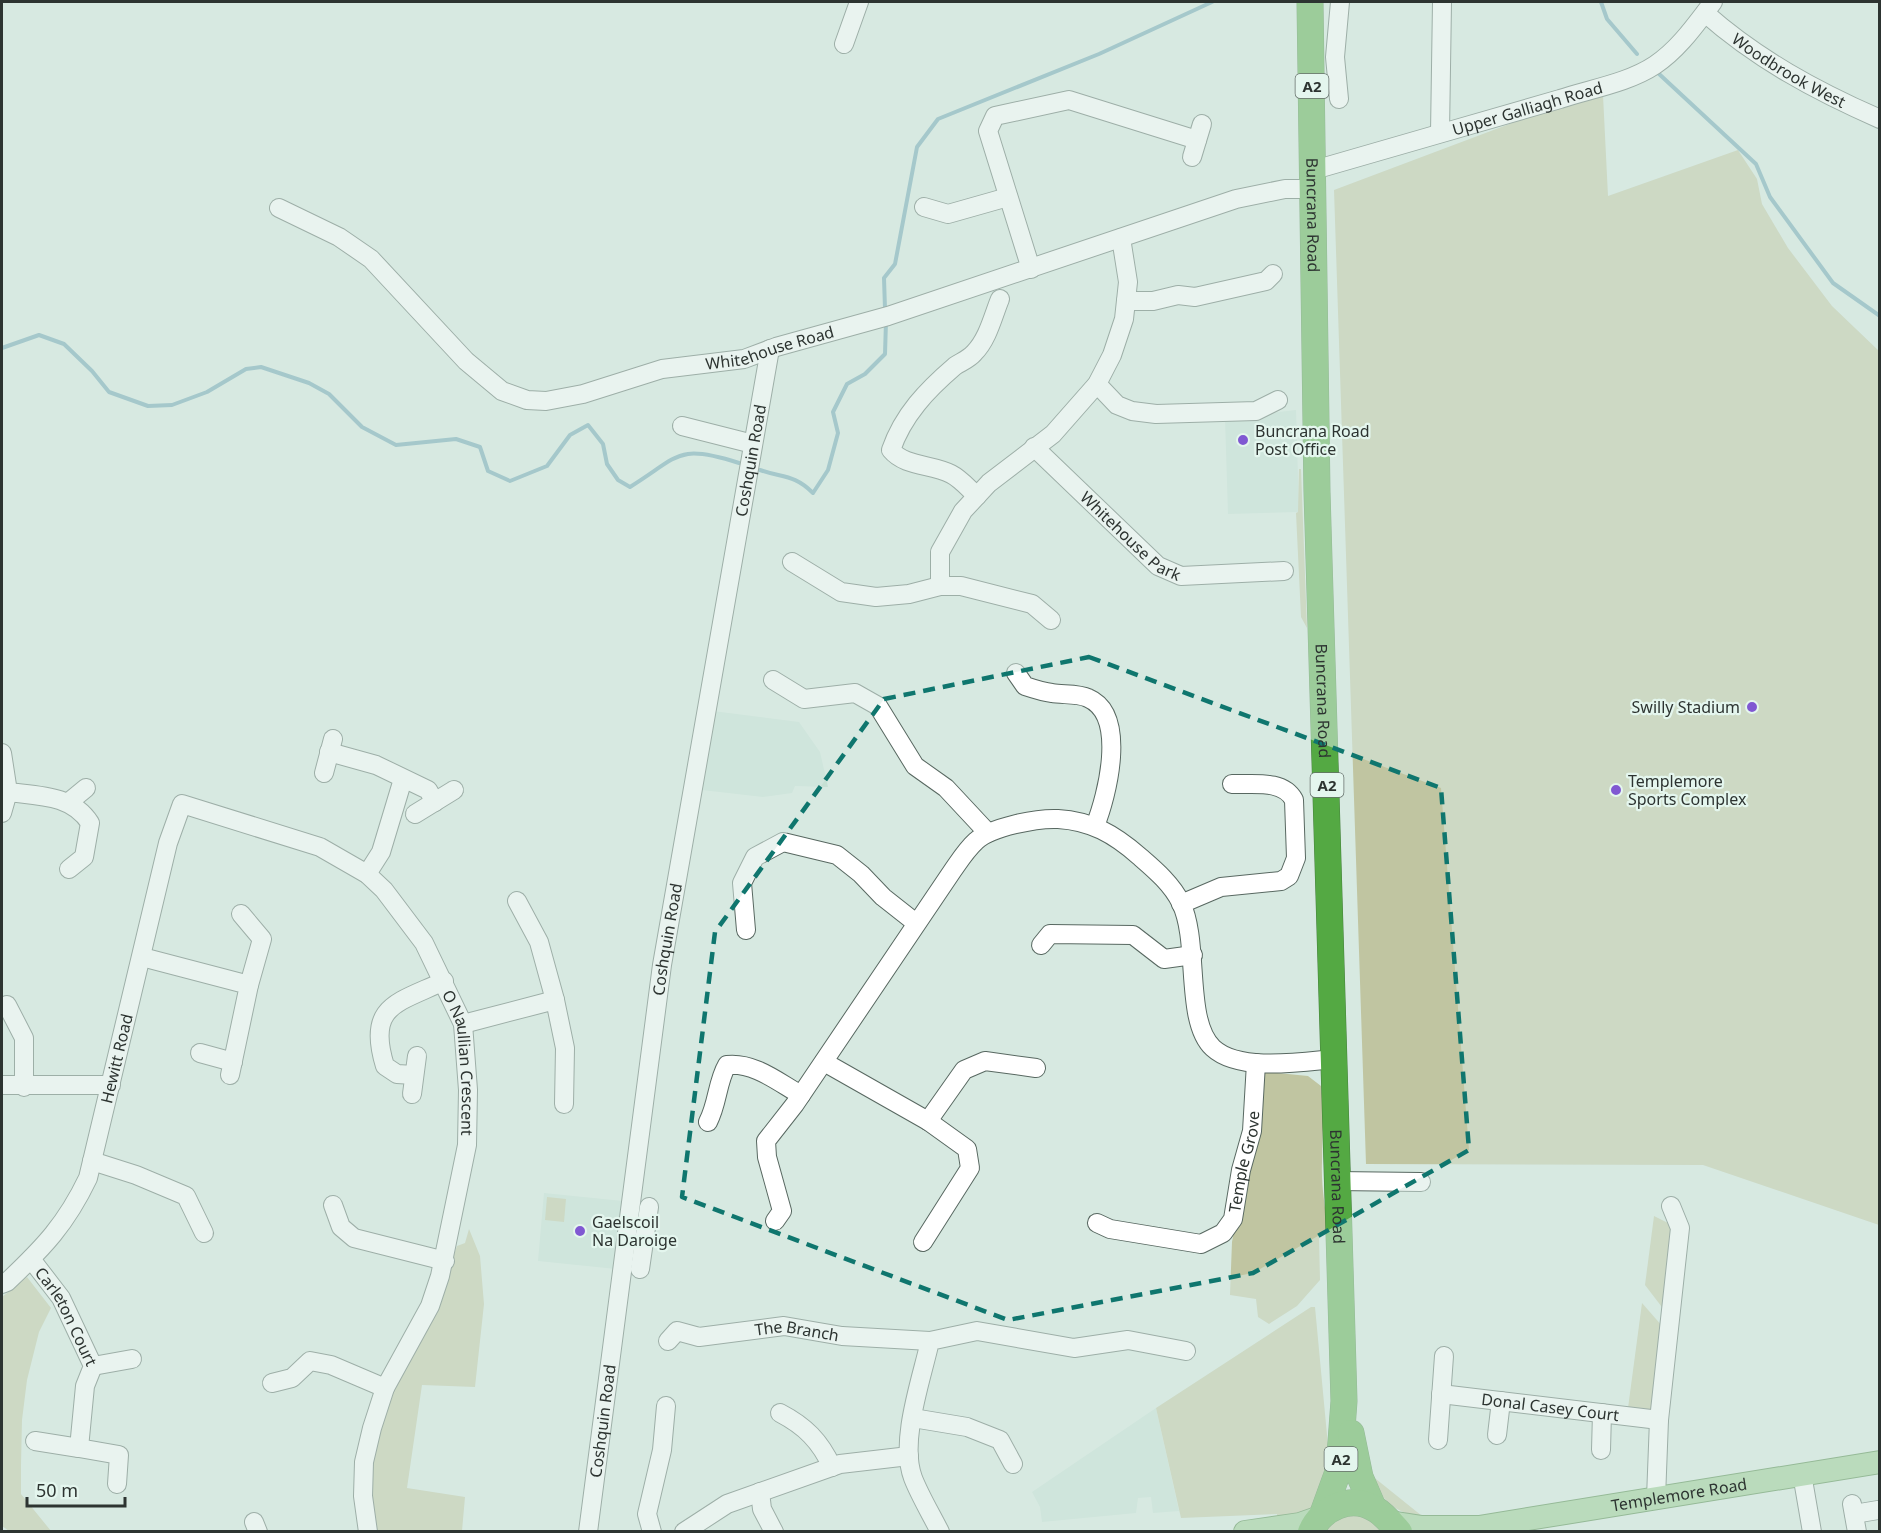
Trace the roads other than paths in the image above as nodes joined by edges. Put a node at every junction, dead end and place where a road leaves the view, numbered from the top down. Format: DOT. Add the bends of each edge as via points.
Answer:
graph roads {
  1 [pos="859,2"];
  2 [pos="1310,2"];
  3 [pos="1340,2"];
  4 [pos="1442,2"];
  5 [pos="1709,7"];
  6 [pos="844,44"];
  7 [pos="1339,99"];
  8 [pos="1880,119"];
  9 [pos="1440,133"];
  10 [pos="1197,140"];
  11 [pos="1314,179"];
  12 [pos="1008,196"];
  13 [pos="924,207"];
  14 [pos="279,208"];
  15 [pos="1121,238"];
  16 [pos="1031,269"];
  17 [pos="1273,274"];
  18 [pos="1000,299"];
  19 [pos="1126,301"];
  20 [pos="770,349"];
  21 [pos="1097,384"];
  22 [pos="1278,400"];
  23 [pos="682,426"];
  24 [pos="753,444"];
  25 [pos="1034,447"];
  26 [pos="977,496"];
  27 [pos="792,562"];
  28 [pos="1284,571"];
  29 [pos="940,586"];
  30 [pos="1051,620"];
  31 [pos="1016,673"];
  32 [pos="773,681"];
  33 [pos="2,753"];
  34 [pos="324,772"];
  35 [pos="403,779"];
  36 [pos="1232,784"];
  37 [pos="86,788"];
  38 [pos="454,790"];
  39 [pos="8,792"];
  40 [pos="69,802"];
  41 [pos="435,802"];
  42 [pos="182,804"];
  43 [pos="2,813"];
  44 [pos="416,814"];
  45 [pos="1095,826"];
  46 [pos="988,833"];
  47 [pos="69,869"];
  48 [pos="367,874"];
  49 [pos="517,901"];
  50 [pos="1181,904"];
  51 [pos="241,914"];
  52 [pos="916,923"];
  53 [pos="746,930"];
  54 [pos="1041,945"];
  55 [pos="1193,956"];
  56 [pos="142,957"];
  57 [pos="444,981"];
  58 [pos="249,985"];
  59 [pos="555,1000"];
  60 [pos="8,1005"];
  61 [pos="463,1024"];
  62 [pos="200,1053"];
  63 [pos="417,1056"];
  64 [pos="1333,1059"];
  65 [pos="824,1062"];
  66 [pos="1256,1064"];
  67 [pos="1036,1068"];
  68 [pos="414,1075"];
  69 [pos="2,1085"];
  70 [pos="111,1085"];
  71 [pos="24,1086"];
  72 [pos="412,1094"];
  73 [pos="801,1095"];
  74 [pos="564,1104"];
  75 [pos="927,1121"];
  76 [pos="708,1122"];
  77 [pos="92,1161"];
  78 [pos="1335,1181"];
  79 [pos="1421,1182"];
  80 [pos="333,1204"];
  81 [pos="1671,1206"];
  82 [pos="649,1207"];
  83 [pos="775,1221"];
  84 [pos="1097,1223"];
  85 [pos="204,1233"];
  86 [pos="923,1242"];
  87 [pos="635,1243"];
  88 [pos="31,1259"];
  89 [pos="445,1261"];
  90 [pos="640,1269"];
  91 [pos="2,1284"];
  92 [pos="668,1341"];
  93 [pos="930,1341"];
  94 [pos="1186,1351"];
  95 [pos="1443,1356"];
  96 [pos="132,1359"];
  97 [pos="93,1366"];
  98 [pos="272,1383"];
  99 [pos="385,1388"];
  100 [pos="1441,1394"];
  101 [pos="1344,1401"];
  102 [pos="1501,1401"];
  103 [pos="666,1406"];
  104 [pos="780,1413"];
  105 [pos="1602,1413"];
  106 [pos="913,1418"];
  107 [pos="1659,1420"];
  108 [pos="1497,1435"];
  109 [pos="1438,1440"];
  110 [pos="35,1441"];
  111 [pos="79,1448"];
  112 [pos="1601,1450"];
  113 [pos="909,1456"];
  114 [pos="1880,1462"];
  115 [pos="1013,1464"];
  116 [pos="832,1467"];
  117 [pos="1802,1474"];
  118 [pos="117,1484"];
  119 [pos="760,1492"];
  120 [pos="1656,1498"];
  121 [pos="1878,1510"];
  122 [pos="1854,1516"];
  123 [pos="1387,1520"];
  124 [pos="1318,1521"];
  125 [pos="1474,1529"];
  126 [pos="368,1532"];
  127 [pos="588,1532"];
  128 [pos="652,1532"];
  129 [pos="684,1532"];
  130 [pos="774,1532"];
  131 [pos="940,1532"];
  132 [pos="1245,1532"];
  133 [pos="1812,1532"];
  1 -- 6 [label="street"];
  2 -- 11 [label="highway, Buncrana Road / A2"];
  3 -- 7 [label="street" via="1335,57"];
  4 -- 9 [label="street"];
  5 -- 8 [label="street, Woodbrook West" via="1743,45 1791,76"];
  5 -- 9 [label="street, Upper Galliagh Road" via="1652,67 1599,88"];
  9 -- 11 [label="street, Upper Galliagh Road"];
  10 -- 12 [label="street" via="1069,100 995,116 988,131"];
  11 -- 15 [label="street, Whitehouse Road" via="1236,199"];
  11 -- 64 [label="highway, Buncrana Road / A2" via="1317,472"];
  12 -- 13 [label="street" via="948,214"];
  12 -- 16 [label="street"];
  14 -- 20 [label="street, Whitehouse Road" via="339,237 371,259 466,361 502,391 526,400 546,401 584,394 662,369 744,359"];
  15 -- 16 [label="street, Whitehouse Road"];
  15 -- 19 [label="street" via="1128,282"];
  16 -- 20 [label="street, Whitehouse Road" via="888,316"];
  17 -- 19 [label="street" via="1266,281 1195,297"];
  18 -- 26 [label="street" via="975,353 956,366 908,414 891,450 898,458 954,475"];
  19 -- 21 [label="street" via="1112,355"];
  20 -- 24 [label="street, Coshquin Road"];
  21 -- 22 [label="street" via="1117,405 1156,414 1256,411"];
  21 -- 25 [label="street" via="1065,423"];
  23 -- 24 [label="street"];
  24 -- 87 [label="street, Coshquin Road" via="662,965"];
  25 -- 26 [label="street"];
  25 -- 28 [label="street, Whitehouse Park" via="1158,566 1181,576"];
  26 -- 29 [label="street" via="963,511 939,552"];
  27 -- 29 [label="street" via="840,592 876,597"];
  29 -- 30 [label="street" via="961,586 1032,604"];
  31 -- 45 [label="street" via="1025,686 1089,698 1105,714 1112,756 1105,800"];
  32 -- 46 [label="street" via="804,699 855,693 878,706 915,766 946,788"];
  33 -- 39 [label="street"];
  34 -- 35 [label="street" via="331,745"];
  35 -- 41 [label="street" via="428,790"];
  35 -- 48 [label="street" via="381,852"];
  36 -- 50 [label="street" via="1276,785 1291,795 1294,870 1281,881 1221,887"];
  37 -- 40 [label="street"];
  38 -- 41 [label="street"];
  39 -- 40 [label="street"];
  39 -- 43 [label="street"];
  40 -- 47 [label="street" via="81,809 90,823 84,858"];
  41 -- 44 [label="street"];
  42 -- 48 [label="street, O Naullian Crescent" via="320,847"];
  42 -- 56 [label="street, Hewitt Road" via="168,843"];
  45 -- 46 [label="street" via="1034,820"];
  45 -- 50 [label="street" via="1143,859"];
  46 -- 52 [label="street" via="958,862"];
  48 -- 57 [label="street, O Naullian Crescent" via="424,943"];
  49 -- 59 [label="street" via="539,942"];
  50 -- 55 [label="street"];
  51 -- 58 [label="street" via="262,939"];
  52 -- 53 [label="street" via="837,855 783,842 755,857 742,883"];
  52 -- 65 [label="street"];
  54 -- 55 [label="street" via="1050,934 1133,935 1164,959"];
  55 -- 66 [label="street" via="1203,1032 1213,1048"];
  56 -- 58 [label="street"];
  56 -- 70 [label="street, Hewitt Road"];
  57 -- 61 [label="street, O Naullian Crescent"];
  57 -- 68 [label="street" via="392,1006 379,1022 379,1046 385,1066 397,1074"];
  58 -- 62 [label="street" via="231,1068"];
  59 -- 61 [label="street"];
  59 -- 74 [label="street" via="564,1048"];
  60 -- 71 [label="street" via="24,1038"];
  61 -- 89 [label="street, O Naullian Crescent" via="467,1145"];
  63 -- 68 [label="street"];
  64 -- 66 [label="street"];
  64 -- 78 [label="highway, Buncrana Road / A2"];
  65 -- 73 [label="street"];
  65 -- 75 [label="street"];
  66 -- 84 [label="street, Temple Grove" via="1252,1131 1233,1219 1223,1233 1202,1244 1110,1229"];
  67 -- 75 [label="street" via="985,1061 964,1070"];
  68 -- 72 [label="street"];
  69 -- 71 [label="street"];
  70 -- 71 [label="street"];
  70 -- 77 [label="street, Hewitt Road"];
  73 -- 76 [label="street" via="753,1067 741,1063 727,1065 721,1076 716,1108"];
  73 -- 83 [label="street" via="766,1141 782,1211"];
  75 -- 86 [label="street" via="967,1149 970,1168"];
  77 -- 85 [label="street" via="186,1196"];
  77 -- 88 [label="street, Hewitt Road" via="72,1211"];
  78 -- 79 [label="street"];
  78 -- 101 [label="highway, Buncrana Road / A2"];
  80 -- 89 [label="street" via="341,1227 354,1238"];
  81 -- 107 [label="street" via="1680,1228"];
  82 -- 87 [label="street"];
  87 -- 90 [label="street"];
  87 -- 127 [label="street, Coshquin Road"];
  88 -- 91 [label="street, Hewitt Road"];
  88 -- 97 [label="street, Carleton Court" via="61,1298"];
  89 -- 99 [label="street, O Naullian Crescent" via="430,1306"];
  92 -- 93 [label="street, The Branch" via="677,1331 699,1337 784,1326 842,1336"];
  93 -- 94 [label="street, The Branch" via="978,1331 1074,1348 1128,1340"];
  93 -- 106 [label="street"];
  95 -- 100 [label="street"];
  96 -- 97 [label="street"];
  97 -- 111 [label="street, Carleton Court" via="85,1386"];
  98 -- 99 [label="street" via="292,1378 310,1361 331,1365"];
  99 -- 126 [label="street, O Naullian Crescent" via="364,1462"];
  100 -- 102 [label="street, Donal Casey Court"];
  100 -- 109 [label="street"];
  101 -- 123 [label="highway, Buncrana Road / A2" via="1360,1477"];
  101 -- 124 [label="highway, Buncrana Road / A2" via="1339,1470 1332,1495"];
  102 -- 105 [label="street, Donal Casey Court"];
  102 -- 108 [label="street"];
  103 -- 128 [label="street" via="662,1450 647,1514"];
  104 -- 116 [label="street" via="801,1424 823,1448"];
  105 -- 107 [label="street, Donal Casey Court"];
  105 -- 112 [label="street"];
  106 -- 113 [label="street"];
  106 -- 115 [label="street" via="967,1427 1000,1440"];
  107 -- 120 [label="street"];
  110 -- 111 [label="street"];
  111 -- 118 [label="street" via="119,1455"];
  113 -- 116 [label="street"];
  113 -- 131 [label="street" via="912,1477"];
  114 -- 117 [label="main road, Templemore Road"];
  116 -- 119 [label="street"];
  117 -- 120 [label="main road, Templemore Road"];
  117 -- 133 [label="street"];
  119 -- 129 [label="street" via="727,1504"];
  119 -- 130 [label="street" via="762,1509"];
  120 -- 125 [label="main road, Templemore Road"];
  121 -- 122 [label="street"];
  123 -- 124 [label="highway" via="1341,1504"];
  123 -- 125 [label="main road, Templemore Road" via="1422,1527"];
  124 -- 132 [label="main road"];
}
